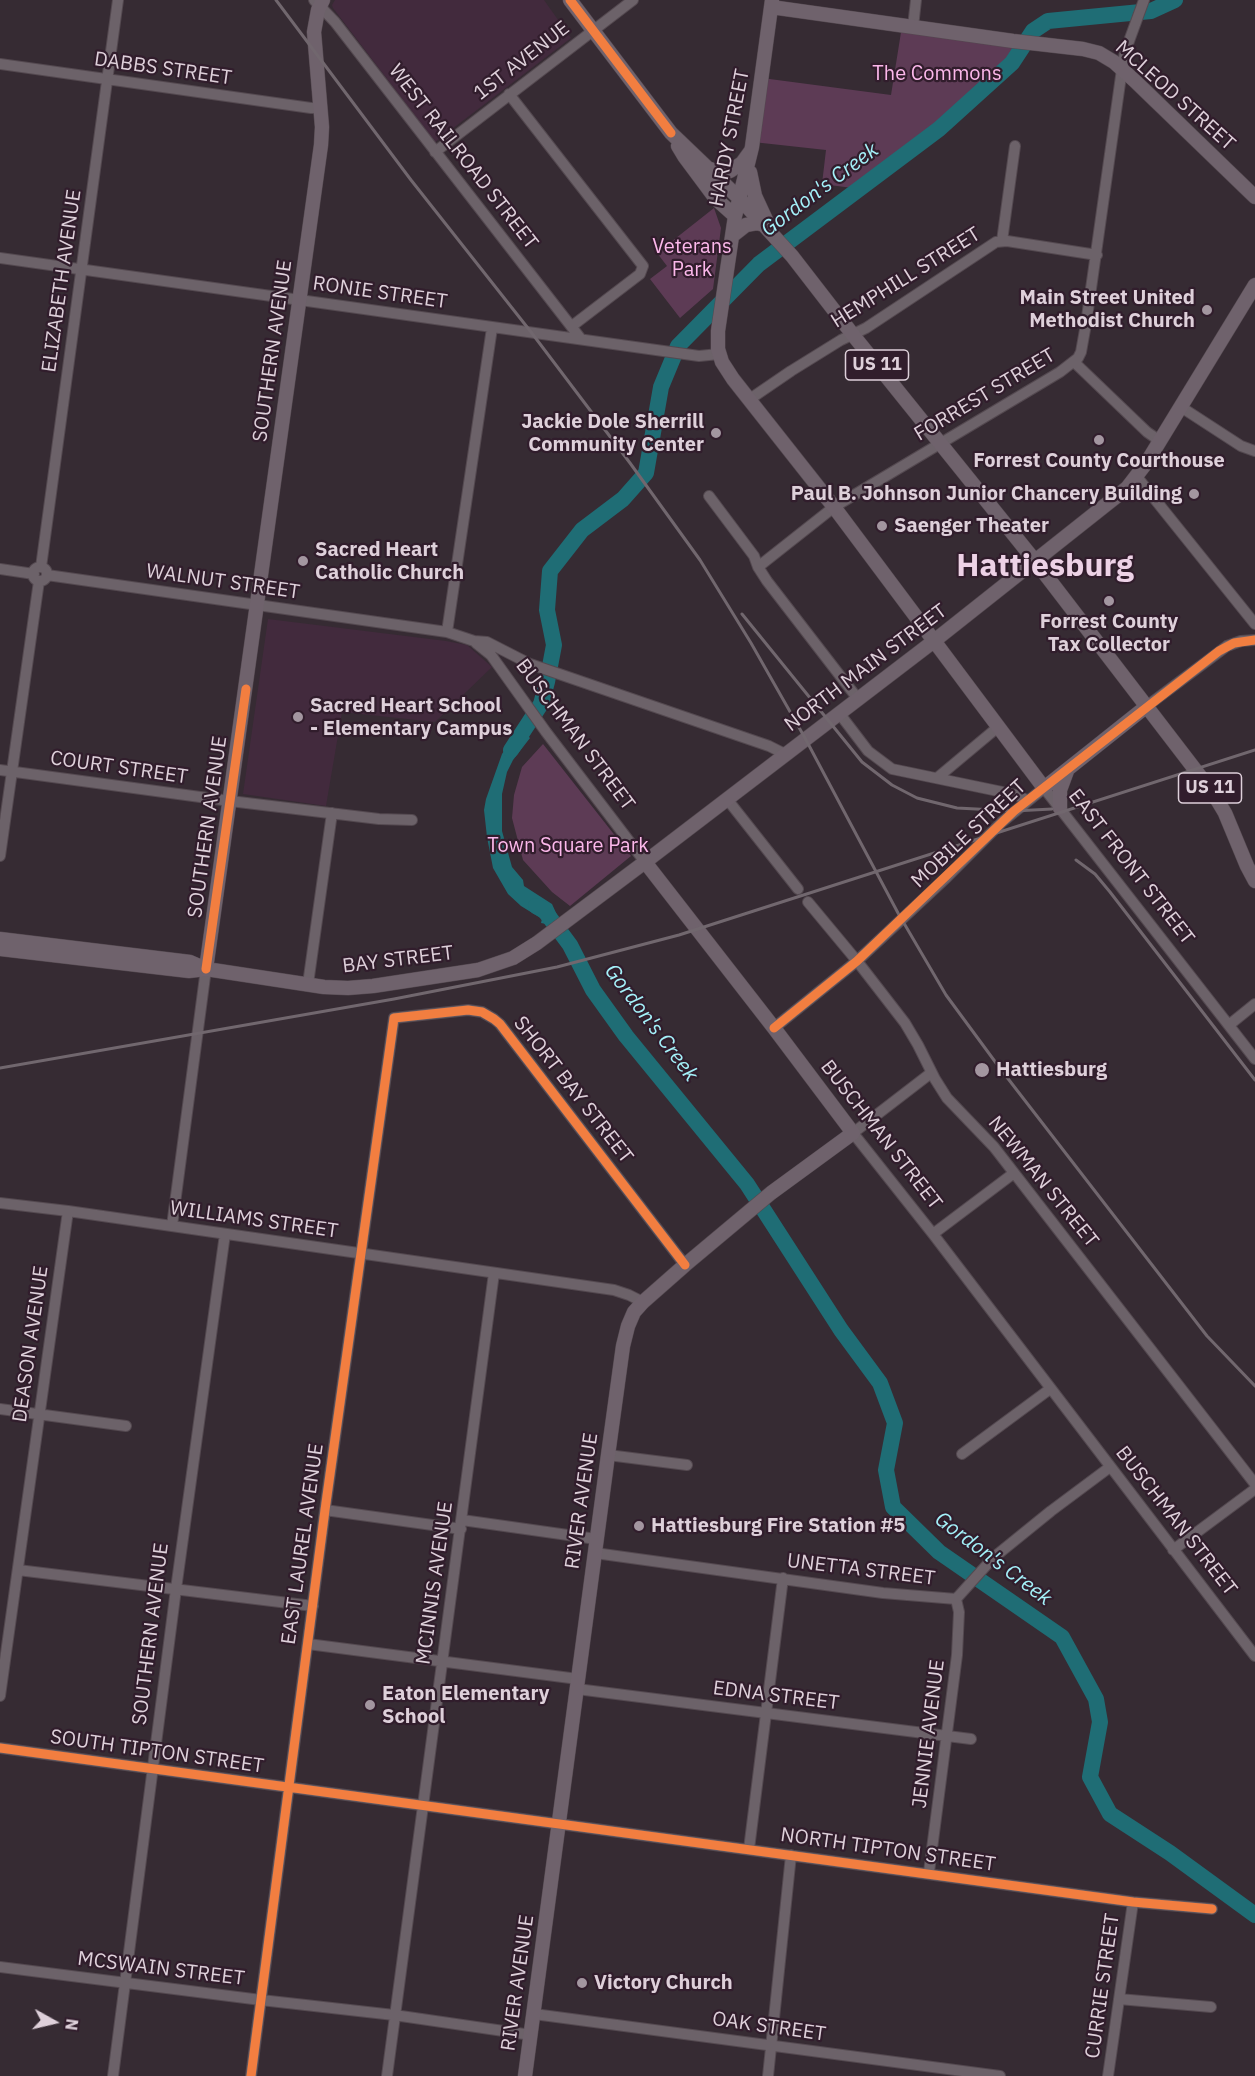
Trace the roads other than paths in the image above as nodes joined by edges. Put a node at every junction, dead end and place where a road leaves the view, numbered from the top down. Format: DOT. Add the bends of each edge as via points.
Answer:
graph roads {
  1 [pos="118,0"];
  2 [pos="570,0"];
  3 [pos="633,0"];
  4 [pos="916,0"];
  5 [pos="1144,0"];
  6 [pos="318,2"];
  7 [pos="772,4"];
  8 [pos="913,27"];
  9 [pos="593,30"];
  10 [pos="0,64"];
  11 [pos="1122,69"];
  12 [pos="107,80"];
  13 [pos="509,94"];
  14 [pos="321,108"];
  15 [pos="671,133"];
  16 [pos="1015,146"];
  17 [pos="752,147"];
  18 [pos="435,152"];
  19 [pos="749,164"];
  20 [pos="709,169"];
  21 [pos="1255,197"];
  22 [pos="740,199"];
  23 [pos="735,216"];
  24 [pos="769,230"];
  25 [pos="732,236"];
  26 [pos="1002,241"];
  27 [pos="1097,255"];
  28 [pos="0,258"];
  29 [pos="81,270"];
  30 [pos="1255,285"];
  31 [pos="300,300"];
  32 [pos="572,326"];
  33 [pos="492,328"];
  34 [pos="852,334"];
  35 [pos="582,339"];
  36 [pos="719,354"];
  37 [pos="1074,362"];
  38 [pos="750,399"];
  39 [pos="1181,407"];
  40 [pos="1160,441"];
  41 [pos="941,443"];
  42 [pos="1255,451"];
  43 [pos="1137,477"];
  44 [pos="709,496"];
  45 [pos="834,507"];
  46 [pos="1035,561"];
  47 [pos="758,567"];
  48 [pos="0,569"];
  49 [pos="40,574"];
  50 [pos="258,606"];
  51 [pos="1255,624"];
  52 [pos="447,632"];
  53 [pos="1255,640"];
  54 [pos="474,641"];
  55 [pos="934,641"];
  56 [pos="534,665"];
  57 [pos="504,673"];
  58 [pos="858,699"];
  59 [pos="1147,706"];
  60 [pos="839,713"];
  61 [pos="998,727"];
  62 [pos="785,754"];
  63 [pos="6,771"];
  64 [pos="1067,771"];
  65 [pos="937,778"];
  66 [pos="1044,788"];
  67 [pos="727,799"];
  68 [pos="230,801"];
  69 [pos="1028,801"];
  70 [pos="1060,808"];
  71 [pos="332,813"];
  72 [pos="412,820"];
  73 [pos="0,856"];
  74 [pos="645,862"];
  75 [pos="1255,881"];
  76 [pos="798,889"];
  77 [pos="808,902"];
  78 [pos="550,934"];
  79 [pos="0,939"];
  80 [pos="0,949"];
  81 [pos="857,961"];
  82 [pos="206,969"];
  83 [pos="308,984"];
  84 [pos="1255,1004"];
  85 [pos="394,1018"];
  86 [pos="1229,1024"];
  87 [pos="774,1028"];
  88 [pos="1255,1059"];
  89 [pos="931,1073"];
  90 [pos="853,1134"];
  91 [pos="1014,1173"];
  92 [pos="0,1203"];
  93 [pos="68,1211"];
  94 [pos="172,1226"];
  95 [pos="225,1234"];
  96 [pos="933,1234"];
  97 [pos="362,1254"];
  98 [pos="685,1264"];
  99 [pos="494,1273"];
  100 [pos="643,1302"];
  101 [pos="1050,1389"];
  102 [pos="0,1410"];
  103 [pos="39,1415"];
  104 [pos="126,1426"];
  105 [pos="962,1454"];
  106 [pos="608,1455"];
  107 [pos="687,1465"];
  108 [pos="1110,1467"];
  109 [pos="1255,1484"];
  110 [pos="1255,1489"];
  111 [pos="325,1510"];
  112 [pos="461,1524"];
  113 [pos="596,1546"];
  114 [pos="1173,1550"];
  115 [pos="18,1570"];
  116 [pos="783,1578"];
  117 [pos="176,1589"];
  118 [pos="958,1596"];
  119 [pos="0,1605"];
  120 [pos="313,1606"];
  121 [pos="12,1607"];
  122 [pos="308,1644"];
  123 [pos="1253,1649"];
  124 [pos="443,1661"];
  125 [pos="578,1684"];
  126 [pos="0,1696"];
  127 [pos="765,1712"];
  128 [pos="947,1736"];
  129 [pos="971,1739"];
  130 [pos="0,1748"];
  131 [pos="153,1770"];
  132 [pos="288,1788"];
  133 [pos="422,1805"];
  134 [pos="559,1825"];
  135 [pos="749,1849"];
  136 [pos="791,1855"];
  137 [pos="929,1872"];
  138 [pos="1133,1902"];
  139 [pos="1212,1909"];
  140 [pos="0,1967"];
  141 [pos="125,1982"];
  142 [pos="1119,1999"];
  143 [pos="261,2000"];
  144 [pos="1211,2007"];
  145 [pos="534,2014"];
  146 [pos="394,2015"];
  147 [pos="531,2035"];
  148 [pos="771,2045"];
  149 [pos="113,2076"];
  150 [pos="250,2076"];
  151 [pos="387,2076"];
  152 [pos="525,2076"];
  153 [pos="768,2076"];
  154 [pos="1000,2076"];
  155 [pos="1108,2076"];
  1 -- 12 [label="street, ELIZABETH AVENUE"];
  2 -- 9 [label="main road, US 11"];
  3 -- 9 [label="street, 1ST AVENUE"];
  4 -- 8 [label="street"];
  5 -- 11 [label="street, FORREST STREET"];
  6 -- 14 [label="main road, SOUTHERN AVENUE" via="315,51"];
  6 -- 18 [label="street, WEST RAILROAD STREET"];
  7 -- 8 [label="main road, MCLEOD STREET"];
  7 -- 17 [label="main road, HARDY STREET"];
  8 -- 11 [label="main road, MCLEOD STREET" via="1092,50"];
  9 -- 13 [label="street, 1ST AVENUE"];
  9 -- 15 [label="main road, US 11"];
  10 -- 12 [label="street, DABBS STREET"];
  11 -- 21 [label="main road, MCLEOD STREET"];
  11 -- 27 [label="street, FORREST STREET"];
  12 -- 14 [label="street, DABBS STREET"];
  12 -- 29 [label="street, ELIZABETH AVENUE"];
  13 -- 18 [label="street, 1ST AVENUE"];
  13 -- 32 [label="street" via="643,266 640,274"];
  14 -- 31 [label="main road, SOUTHERN AVENUE" via="321,146"];
  15 -- 20 [label="main road, US 11"];
  15 -- 23 [label="main road, US 11" via="711,193"];
  16 -- 26 [label="street, HEMPHILL STREET"];
  17 -- 19 [label="main road, HARDY STREET"];
  17 -- 20 [label="main road" via="734,170 722,173"];
  18 -- 32 [label="street, WEST RAILROAD STREET"];
  19 -- 22 [label="main road, HARDY STREET"];
  19 -- 24 [label="main road" via="755,196"];
  20 -- 22 [label="main road, US 11"];
  22 -- 23 [label="main road, HARDY STREET"];
  22 -- 24 [label="main road, US 11"];
  23 -- 25 [label="main road, HARDY STREET"];
  24 -- 25 [label="main road" via="757,223 746,225"];
  24 -- 34 [label="main road, US 11"];
  25 -- 36 [label="main road, HARDY STREET" via="718,331"];
  26 -- 27 [label="street"];
  26 -- 34 [label="street, HEMPHILL STREET" via="990,244"];
  27 -- 37 [label="street, FORREST STREET" via="1083,345"];
  28 -- 29 [label="street, RONIE STREET"];
  29 -- 31 [label="street, RONIE STREET"];
  29 -- 49 [label="street, ELIZABETH AVENUE"];
  30 -- 39 [label="main road, NORTH MAIN STREET"];
  31 -- 33 [label="street, RONIE STREET"];
  31 -- 50 [label="main road, SOUTHERN AVENUE"];
  32 -- 35 [label="street, WEST RAILROAD STREET"];
  33 -- 35 [label="street, RONIE STREET"];
  33 -- 52 [label="street"];
  34 -- 38 [label="street, HEMPHILL STREET"];
  34 -- 41 [label="main road, US 11"];
  35 -- 36 [label="street, RONIE STREET" via="699,356"];
  36 -- 38 [label="main road, EAST FRONT STREET"];
  37 -- 40 [label="street"];
  37 -- 41 [label="street, FORREST STREET"];
  38 -- 45 [label="main road, EAST FRONT STREET"];
  39 -- 40 [label="main road, NORTH MAIN STREET"];
  39 -- 42 [label="street"];
  40 -- 43 [label="main road, NORTH MAIN STREET"];
  41 -- 45 [label="street, FORREST STREET"];
  41 -- 46 [label="main road, US 11"];
  43 -- 46 [label="main road, NORTH MAIN STREET"];
  43 -- 51 [label="street"];
  44 -- 47 [label="street" via="754,555"];
  45 -- 47 [label="street, FORREST STREET"];
  45 -- 55 [label="main road, EAST FRONT STREET"];
  46 -- 55 [label="main road, NORTH MAIN STREET"];
  46 -- 59 [label="main road, US 11"];
  47 -- 58 [label="street"];
  48 -- 49 [label="street, WALNUT STREET"];
  49 -- 50 [label="street, WALNUT STREET"];
  49 -- 63 [label="street, ELIZABETH AVENUE"];
  50 -- 52 [label="street, WALNUT STREET"];
  50 -- 68 [label="main road, SOUTHERN AVENUE"];
  52 -- 54 [label="street, WALNUT STREET"];
  53 -- 59 [label="street, MOBILE STREET" via="1227,646"];
  54 -- 56 [label="street, WALNUT STREET" via="487,642"];
  54 -- 57 [label="street, BUSCHMAN STREET"];
  55 -- 58 [label="main road, NORTH MAIN STREET"];
  55 -- 61 [label="main road, EAST FRONT STREET"];
  56 -- 57 [label="street" via="513,665"];
  56 -- 62 [label="street, WALNUT STREET"];
  57 -- 74 [label="street, BUSCHMAN STREET"];
  58 -- 60 [label="main road, NORTH MAIN STREET"];
  59 -- 64 [label="main road, MOBILE STREET"];
  59 -- 75 [label="main road, US 11" via="1216,798"];
  60 -- 62 [label="main road, NORTH MAIN STREET"];
  60 -- 65 [label="street" via="868,751 885,765"];
  61 -- 65 [label="street"];
  61 -- 66 [label="main road, EAST FRONT STREET"];
  62 -- 67 [label="main road, NORTH MAIN STREET"];
  63 -- 68 [label="street, COURT STREET"];
  63 -- 73 [label="street, ELIZABETH AVENUE"];
  64 -- 66 [label="main road, MOBILE STREET"];
  64 -- 70 [label="main road" via="1059,797"];
  65 -- 69 [label="street" via="1017,795"];
  66 -- 69 [label="street, MOBILE STREET"];
  66 -- 70 [label="street, EAST FRONT STREET"];
  67 -- 74 [label="main road, NORTH MAIN STREET"];
  67 -- 76 [label="street"];
  68 -- 71 [label="street, COURT STREET"];
  68 -- 82 [label="main road, SOUTHERN AVENUE"];
  69 -- 81 [label="street, MOBILE STREET"];
  70 -- 86 [label="street, EAST FRONT STREET"];
  71 -- 72 [label="street, COURT STREET"];
  71 -- 83 [label="street"];
  74 -- 78 [label="main road, NORTH MAIN STREET"];
  74 -- 87 [label="main road, BUSCHMAN STREET"];
  77 -- 81 [label="street, NEWMAN STREET"];
  78 -- 83 [label="main road, BAY STREET" via="513,958 478,970 355,988"];
  79 -- 82 [label="main road, BAY STREET" via="190,962"];
  80 -- 82 [label="main road, BAY STREET" via="189,971"];
  81 -- 87 [label="street, MOBILE STREET"];
  81 -- 89 [label="street, NEWMAN STREET" via="914,1036"];
  82 -- 83 [label="main road, BAY STREET"];
  82 -- 94 [label="street, SOUTHERN AVENUE"];
  84 -- 86 [label="street"];
  85 -- 97 [label="street, EAST LAUREL AVENUE"];
  85 -- 98 [label="street, SHORT BAY STREET" via="468,1010 488,1015 500,1024"];
  86 -- 88 [label="street, EAST FRONT STREET"];
  87 -- 90 [label="main road, BUSCHMAN STREET"];
  89 -- 90 [label="street, RIVER AVENUE"];
  89 -- 91 [label="street, NEWMAN STREET"];
  90 -- 96 [label="street, BUSCHMAN STREET"];
  90 -- 98 [label="main road, RIVER AVENUE" via="771,1193"];
  91 -- 96 [label="street"];
  91 -- 109 [label="street, NEWMAN STREET"];
  92 -- 93 [label="street, WILLIAMS STREET"];
  93 -- 94 [label="street, WILLIAMS STREET"];
  93 -- 103 [label="street, DEASON AVENUE"];
  94 -- 95 [label="street, WILLIAMS STREET"];
  95 -- 97 [label="street, WILLIAMS STREET"];
  95 -- 117 [label="street, SOUTHERN AVENUE"];
  96 -- 101 [label="street, BUSCHMAN STREET"];
  97 -- 99 [label="street, WILLIAMS STREET"];
  97 -- 111 [label="street, EAST LAUREL AVENUE"];
  98 -- 100 [label="main road, RIVER AVENUE"];
  99 -- 100 [label="street, WILLIAMS STREET" via="614,1290"];
  99 -- 112 [label="street, MCINNIS AVENUE"];
  100 -- 106 [label="main road, RIVER AVENUE" via="625,1334"];
  101 -- 105 [label="street"];
  101 -- 108 [label="street, BUSCHMAN STREET"];
  102 -- 103 [label="street"];
  103 -- 104 [label="street"];
  103 -- 115 [label="street, DEASON AVENUE"];
  106 -- 107 [label="street"];
  106 -- 113 [label="main road, RIVER AVENUE"];
  108 -- 114 [label="street, BUSCHMAN STREET"];
  108 -- 118 [label="street, UNETTA STREET" via="993,1558"];
  110 -- 114 [label="street"];
  111 -- 112 [label="street, UNETTA STREET"];
  111 -- 120 [label="street, EAST LAUREL AVENUE"];
  112 -- 113 [label="street, UNETTA STREET"];
  112 -- 124 [label="street, MCINNIS AVENUE"];
  113 -- 116 [label="street, UNETTA STREET"];
  113 -- 125 [label="main road, RIVER AVENUE"];
  114 -- 123 [label="street, BUSCHMAN STREET"];
  115 -- 117 [label="street"];
  115 -- 121 [label="street, DEASON AVENUE"];
  116 -- 118 [label="street, UNETTA STREET" via="883,1593"];
  116 -- 127 [label="street"];
  117 -- 120 [label="street"];
  117 -- 131 [label="street, SOUTHERN AVENUE"];
  118 -- 128 [label="street, JENNIE AVENUE" via="957,1655"];
  119 -- 121 [label="street"];
  120 -- 122 [label="street, EAST LAUREL AVENUE"];
  121 -- 126 [label="street, DEASON AVENUE"];
  122 -- 124 [label="street, EDNA STREET"];
  122 -- 132 [label="street, EAST LAUREL AVENUE"];
  124 -- 125 [label="street, EDNA STREET"];
  124 -- 133 [label="street, MCINNIS AVENUE"];
  125 -- 127 [label="street, EDNA STREET"];
  125 -- 134 [label="main road, RIVER AVENUE"];
  127 -- 128 [label="street, EDNA STREET"];
  127 -- 135 [label="street"];
  128 -- 129 [label="street, EDNA STREET"];
  128 -- 137 [label="street, JENNIE AVENUE"];
  130 -- 131 [label="street, SOUTH TIPTON STREET"];
  131 -- 132 [label="street, SOUTH TIPTON STREET"];
  131 -- 141 [label="street, SOUTHERN AVENUE"];
  132 -- 133 [label="street, SOUTH TIPTON STREET"];
  132 -- 143 [label="street, EAST LAUREL AVENUE"];
  133 -- 134 [label="street, SOUTH TIPTON STREET"];
  133 -- 146 [label="street, MCINNIS AVENUE"];
  134 -- 135 [label="street, NORTH TIPTON STREET"];
  134 -- 145 [label="main road, RIVER AVENUE"];
  135 -- 136 [label="street, NORTH TIPTON STREET"];
  136 -- 137 [label="street, NORTH TIPTON STREET"];
  136 -- 148 [label="street"];
  137 -- 138 [label="street, NORTH TIPTON STREET"];
  138 -- 139 [label="street, NORTH TIPTON STREET"];
  138 -- 142 [label="street, CURRIE STREET"];
  140 -- 141 [label="street, MCSWAIN STREET"];
  141 -- 143 [label="street, MCSWAIN STREET"];
  141 -- 149 [label="street, SOUTHERN AVENUE"];
  142 -- 144 [label="street"];
  142 -- 155 [label="street, CURRIE STREET"];
  143 -- 146 [label="street, MCSWAIN STREET"];
  143 -- 150 [label="street, EAST LAUREL AVENUE"];
  145 -- 147 [label="main road, RIVER AVENUE"];
  145 -- 148 [label="street, OAK STREET"];
  146 -- 147 [label="street, MCSWAIN STREET"];
  146 -- 151 [label="street, MCINNIS AVENUE"];
  147 -- 152 [label="main road, RIVER AVENUE"];
  148 -- 153 [label="street"];
  148 -- 154 [label="street, OAK STREET"];
}
